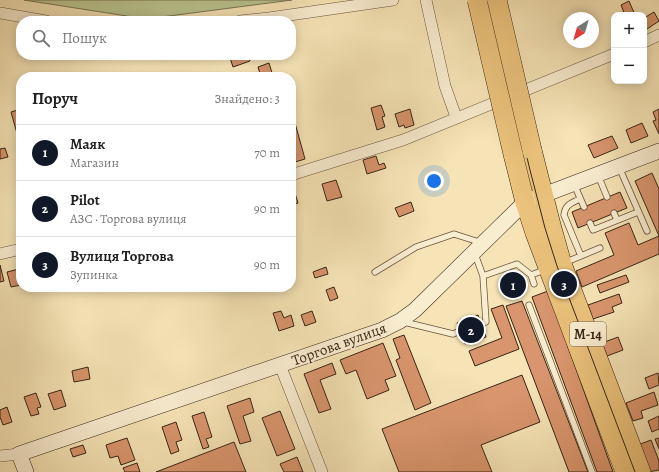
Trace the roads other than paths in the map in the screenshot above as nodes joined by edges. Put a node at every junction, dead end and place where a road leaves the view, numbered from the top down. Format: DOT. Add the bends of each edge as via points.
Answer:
graph roads {
  1 [pos="392,0"];
  2 [pos="426,0"];
  3 [pos="477,0"];
  4 [pos="497,0"];
  5 [pos="0,14"];
  6 [pos="16,16"];
  7 [pos="284,16"];
  8 [pos="659,36"];
  9 [pos="647,41"];
  10 [pos="611,55"];
  11 [pos="456,117"];
  12 [pos="659,151"];
  13 [pos="619,166"];
  14 [pos="296,172"];
  15 [pos="598,174"];
  16 [pos="573,183"];
  17 [pos="543,195"];
  18 [pos="607,197"];
  19 [pos="580,199"];
  20 [pos="525,202"];
  21 [pos="584,207"];
  22 [pos="638,212"];
  23 [pos="614,213"];
  24 [pos="617,220"];
  25 [pos="590,223"];
  26 [pos="646,231"];
  27 [pos="479,247"];
  28 [pos="600,248"];
  29 [pos="16,250"];
  30 [pos="0,254"];
  31 [pos="581,256"];
  32 [pos="550,268"];
  33 [pos="375,272"];
  34 [pos="483,276"];
  35 [pos="534,284"];
  36 [pos="529,305"];
  37 [pos="400,321"];
  38 [pos="481,324"];
  39 [pos="460,331"];
  40 [pos="280,365"];
  41 [pos="19,454"];
  42 [pos="0,456"];
  43 [pos="26,472"];
  44 [pos="322,472"];
  45 [pos="592,472"];
  46 [pos="625,472"];
  47 [pos="641,472"];
  1 -- 7 [label="street"];
  2 -- 11 [label="street" via="445,86"];
  3 -- 20 [label="highway, М-14, bridge"];
  4 -- 17 [label="highway, М-14, bridge"];
  5 -- 6 [label="street"];
  8 -- 9 [label="street"];
  10 -- 11 [label="street"];
  11 -- 14 [label="street" via="403,140"];
  12 -- 13 [label="street, Торгова вулиця"];
  13 -- 15 [label="street, Торгова вулиця"];
  13 -- 22 [label="lane"];
  15 -- 16 [label="street, Торгова вулиця"];
  15 -- 18 [label="lane"];
  16 -- 17 [label="street, Торгова вулиця"];
  16 -- 19 [label="lane"];
  17 -- 20 [label="street, Торгова вулиця"];
  17 -- 32 [label="highway, М-14"];
  19 -- 21 [label="lane"];
  19 -- 31 [label="lane" via="568,204 564,209 564,215"];
  20 -- 27 [label="street, Торгова вулиця"];
  20 -- 32 [label="highway, М-14"];
  22 -- 24 [label="lane"];
  22 -- 26 [label="lane"];
  23 -- 24 [label="lane"];
  24 -- 25 [label="lane" via="593,230"];
  27 -- 33 [label="lane" via="454,234 416,247"];
  27 -- 34 [label="lane"];
  27 -- 37 [label="street, Торгова вулиця" via="415,310"];
  28 -- 31 [label="lane"];
  29 -- 30 [label="street"];
  31 -- 32 [label="lane"];
  32 -- 34 [label="lane" via="517,264"];
  32 -- 35 [label="lane"];
  32 -- 46 [label="highway, М-14"];
  32 -- 47 [label="highway, М-14"];
  34 -- 38 [label="lane" via="486,322"];
  36 -- 45 [label="lane"];
  37 -- 39 [label="lane" via="453,334"];
  37 -- 40 [label="street, Торгова вулиця" via="382,330"];
  40 -- 41 [label="street, Торгова вулиця"];
  40 -- 44 [label="street"];
  41 -- 42 [label="street, Торгова вулиця"];
  41 -- 43 [label="street"];
}
